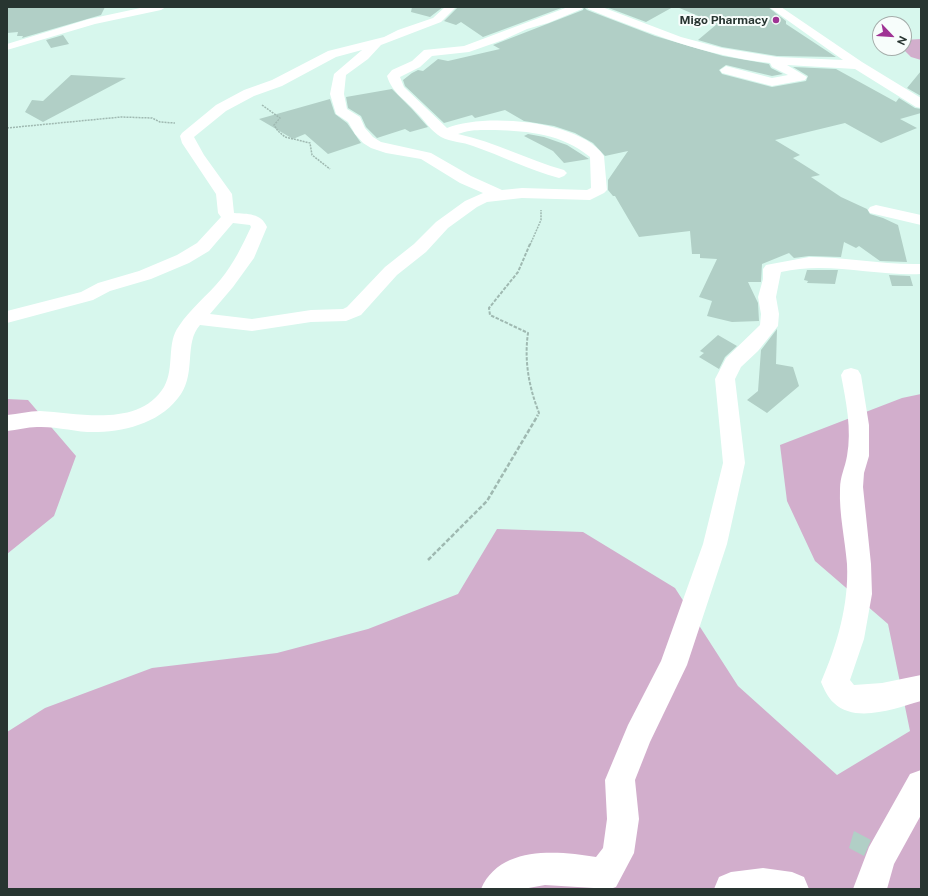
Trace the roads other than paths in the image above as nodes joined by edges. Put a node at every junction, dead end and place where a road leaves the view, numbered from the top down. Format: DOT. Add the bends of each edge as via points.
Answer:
graph roads {
  1 [pos="161,7"];
  2 [pos="451,7"];
  3 [pos="578,7"];
  4 [pos="592,7"];
  5 [pos="774,7"];
  6 [pos="378,42"];
  7 [pos="10,47"];
  8 [pos="766,59"];
  9 [pos="858,65"];
  10 [pos="726,70"];
  11 [pos="921,104"];
  12 [pos="446,134"];
  13 [pos="559,173"];
  14 [pos="500,195"];
  15 [pos="876,210"];
  16 [pos="229,218"];
  17 [pos="921,220"];
  18 [pos="921,269"];
  19 [pos="7,317"];
  20 [pos="194,318"];
  21 [pos="852,375"];
  22 [pos="7,423"];
  23 [pos="921,688"];
  24 [pos="921,785"];
  25 [pos="498,889"];
  26 [pos="731,889"];
  27 [pos="792,889"];
  28 [pos="870,889"];
  1 -- 7 [label="street" via="93,21"];
  2 -- 6 [label="street" via="437,20"];
  3 -- 12 [label="street" via="465,49 428,53 416,64 396,73 393,76 395,84 429,121"];
  4 -- 8 [label="street" via="673,38"];
  5 -- 9 [label="street"];
  6 -- 14 [label="street" via="340,74 337,94 341,111 355,120 363,136 371,143 382,148 426,156 462,178"];
  6 -- 16 [label="street" via="332,54 278,83 249,93 232,102 187,136 197,156 224,194"];
  8 -- 9 [label="street"];
  8 -- 10 [label="street" via="801,77 772,82"];
  9 -- 11 [label="street"];
  12 -- 13 [label="street" via="478,143 532,166"];
  12 -- 14 [label="street" via="473,124 544,129 579,141 597,156 599,190 590,195"];
  14 -- 20 [label="street" via="483,198 471,204 442,226 391,271 354,311 346,315 310,316 252,325"];
  15 -- 17 [label="street"];
  16 -- 19 [label="street" via="203,247 183,259 145,275 104,287 87,296"];
  16 -- 20 [label="street" via="250,219 259,227 245,258 227,283"];
  18 -- 25 [label="street" via="895,270 834,264 794,264 772,269 767,297 769,326 733,363 725,379 734,464 715,544 673,665 638,735 620,780 623,819 618,853 604,876 540,869 513,876"];
  20 -- 22 [label="street" via="182,340 181,367 173,390 156,408 133,419 98,424 38,418"];
  21 -- 23 [label="street" via="859,412 858,458 852,475 859,600 850,641 835,682 845,695 860,699 889,696"];
  24 -- 28 [label="street" via="880,858"];
  26 -- 27 [label="street" via="763,884"];
}
